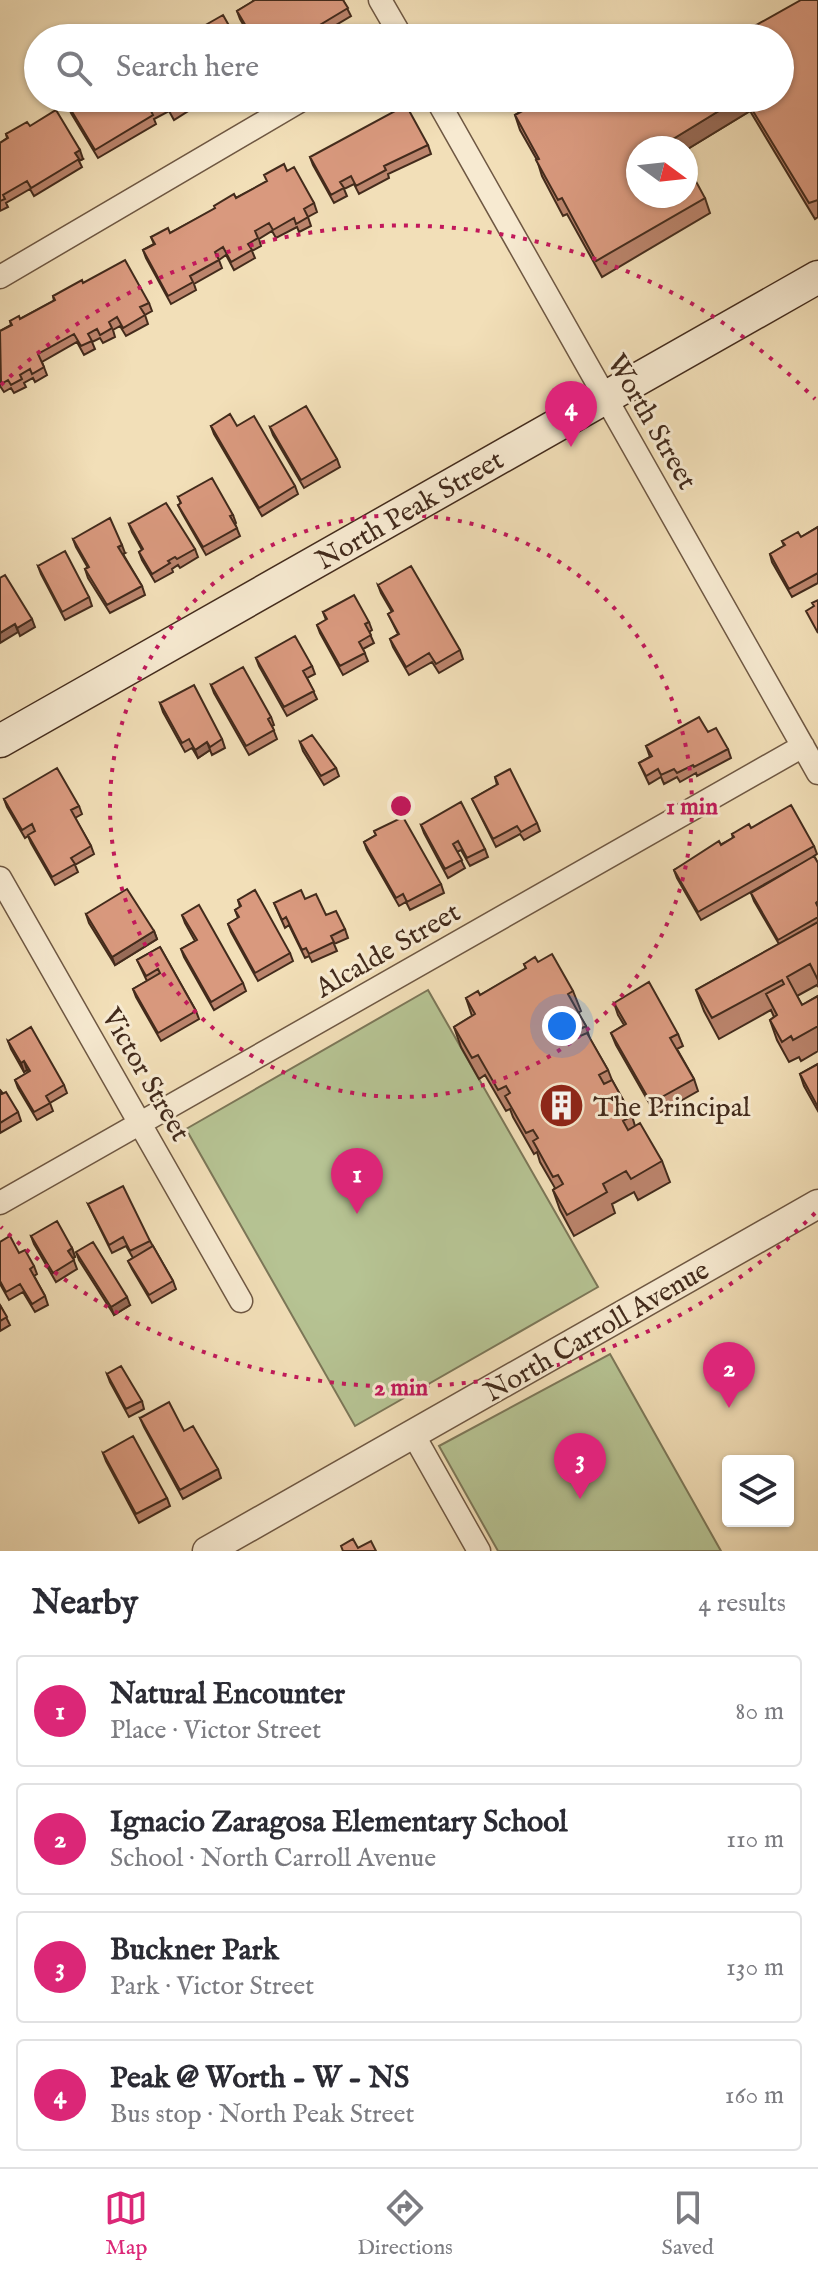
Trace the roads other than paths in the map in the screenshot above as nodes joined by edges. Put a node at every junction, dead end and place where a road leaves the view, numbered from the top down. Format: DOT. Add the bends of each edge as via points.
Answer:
graph roads {
  1 [pos="380,0"];
  2 [pos="394,24"];
  3 [pos="281,112"];
  4 [pos="444,112"];
  5 [pos="0,277"];
  6 [pos="818,277"];
  7 [pos="605,397"];
  8 [pos="0,741"];
  9 [pos="803,746"];
  10 [pos="818,773"];
  11 [pos="0,878"];
  12 [pos="141,1123"];
  13 [pos="0,1203"];
  14 [pos="818,1204"];
  15 [pos="241,1301"];
  16 [pos="413,1434"];
  17 [pos="207,1551"];
  18 [pos="479,1551"];
  1 -- 2 [label="street"];
  3 -- 5 [label="street"];
  4 -- 7 [label="street, Worth Street"];
  6 -- 7 [label="main road, North Peak Street"];
  7 -- 8 [label="main road, North Peak Street"];
  7 -- 9 [label="street, Worth Street"];
  9 -- 10 [label="street, Worth Street"];
  9 -- 12 [label="street, Alcalde Street"];
  11 -- 12 [label="street, Victor Street"];
  12 -- 13 [label="street, Alcalde Street"];
  12 -- 15 [label="street, Victor Street"];
  14 -- 16 [label="street, North Carroll Avenue"];
  16 -- 17 [label="street, North Carroll Avenue"];
  16 -- 18 [label="street"];
}
